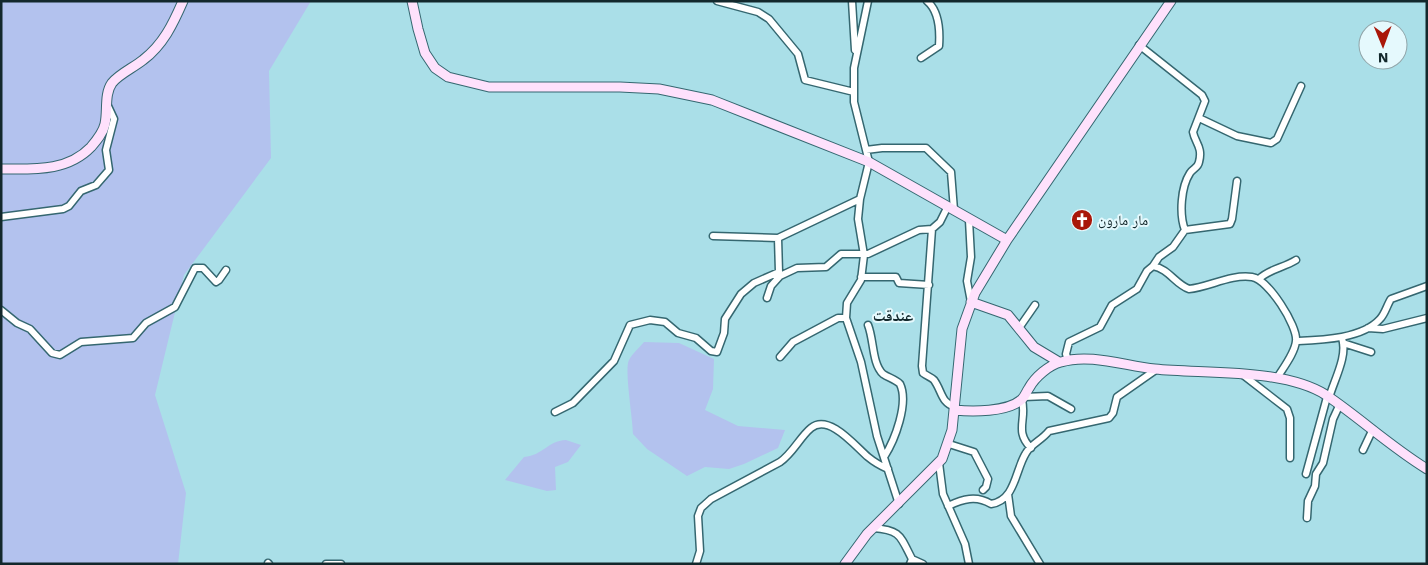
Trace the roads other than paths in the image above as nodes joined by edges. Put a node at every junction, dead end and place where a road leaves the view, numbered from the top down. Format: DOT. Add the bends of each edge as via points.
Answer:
graph roads {
  1 [pos="183,1"];
  2 [pos="412,1"];
  3 [pos="717,1"];
  4 [pos="852,1"];
  5 [pos="868,1"];
  6 [pos="927,1"];
  7 [pos="1171,1"];
  8 [pos="1139,45"];
  9 [pos="856,52"];
  10 [pos="921,58"];
  11 [pos="1302,86"];
  12 [pos="854,92"];
  13 [pos="107,104"];
  14 [pos="1199,118"];
  15 [pos="866,150"];
  16 [pos="868,162"];
  17 [pos="1,169"];
  18 [pos="1237,181"];
  19 [pos="860,199"];
  20 [pos="951,208"];
  21 [pos="1,217"];
  22 [pos="969,220"];
  23 [pos="932,229"];
  24 [pos="1185,230"];
  25 [pos="713,236"];
  26 [pos="778,238"];
  27 [pos="1007,240"];
  28 [pos="864,255"];
  29 [pos="1296,260"];
  30 [pos="1153,266"];
  31 [pos="226,270"];
  32 [pos="861,277"];
  33 [pos="1259,279"];
  34 [pos="929,285"];
  35 [pos="1427,286"];
  36 [pos="767,298"];
  37 [pos="971,302"];
  38 [pos="1035,305"];
  39 [pos="1,310"];
  40 [pos="846,318"];
  41 [pos="1427,318"];
  42 [pos="868,325"];
  43 [pos="1019,328"];
  44 [pos="1366,328"];
  45 [pos="1342,340"];
  46 [pos="1296,341"];
  47 [pos="1370,352"];
  48 [pos="780,356"];
  49 [pos="1064,361"];
  50 [pos="1157,370"];
  51 [pos="1243,375"];
  52 [pos="1277,378"];
  53 [pos="1328,397"];
  54 [pos="1023,399"];
  55 [pos="1340,406"];
  56 [pos="955,408"];
  57 [pos="1071,409"];
  58 [pos="555,412"];
  59 [pos="1372,431"];
  60 [pos="949,444"];
  61 [pos="1031,448"];
  62 [pos="1362,450"];
  63 [pos="884,457"];
  64 [pos="1290,458"];
  65 [pos="939,463"];
  66 [pos="888,469"];
  67 [pos="1427,469"];
  68 [pos="1306,474"];
  69 [pos="983,490"];
  70 [pos="1008,494"];
  71 [pos="899,504"];
  72 [pos="948,506"];
  73 [pos="1307,518"];
  74 [pos="873,528"];
  75 [pos="911,561"];
  76 [pos="326,564"];
  77 [pos="340,564"];
  78 [pos="696,564"];
  79 [pos="846,564"];
  80 [pos="922,564"];
  81 [pos="969,564"];
  82 [pos="1040,564"];
  1 -- 13 [label="street" via="171,29 152,52 112,83"];
  2 -- 16 [label="street" via="419,36 428,58 440,72 457,80 506,88 611,86 694,95 728,105"];
  3 -- 12 [label="street" via="758,12 769,19 798,54 805,80"];
  4 -- 9 [label="street"];
  5 -- 9 [label="street"];
  6 -- 10 [label="street" via="933,8 938,25 939,46"];
  7 -- 8 [label="street"];
  8 -- 14 [label="street" via="1202,95 1204,104"];
  8 -- 27 [label="street"];
  9 -- 12 [label="street"];
  11 -- 14 [label="street" via="1277,139 1271,143 1237,136"];
  12 -- 15 [label="street"];
  13 -- 17 [label="street" via="101,133 76,159 46,168"];
  13 -- 21 [label="street" via="114,122 106,150 109,166 106,175 96,185 81,191 63,209"];
  14 -- 24 [label="street" via="1193,132 1199,143 1200,159 1186,179 1182,211"];
  15 -- 16 [label="street"];
  15 -- 20 [label="street" via="926,148 951,172"];
  16 -- 19 [label="street"];
  16 -- 20 [label="street"];
  18 -- 24 [label="street" via="1230,224"];
  19 -- 26 [label="street"];
  19 -- 28 [label="street" via="858,219"];
  20 -- 22 [label="street"];
  20 -- 23 [label="street"];
  22 -- 27 [label="street"];
  22 -- 37 [label="street" via="971,250 967,281"];
  23 -- 28 [label="street" via="919,230"];
  23 -- 34 [label="street"];
  24 -- 30 [label="street"];
  25 -- 26 [label="street"];
  26 -- 58 [label="street" via="779,272 754,283 741,294 725,319 724,334 716,352 696,338 678,333 665,322 650,320 630,325 614,361 573,404"];
  27 -- 37 [label="street"];
  28 -- 32 [label="street"];
  28 -- 36 [label="street" via="841,254 826,268 790,270 775,279"];
  29 -- 33 [label="street" via="1268,271"];
  30 -- 33 [label="street" via="1163,269 1188,289 1239,278"];
  30 -- 49 [label="street" via="1137,289 1112,305 1100,328 1069,342"];
  31 -- 39 [label="street" via="216,282 203,268 195,268 175,307 146,323 133,338 84,341 57,355 30,329"];
  32 -- 34 [label="street" via="896,277 898,283"];
  32 -- 40 [label="street" via="859,286 847,303"];
  33 -- 46 [label="street" via="1280,303 1294,328"];
  34 -- 56 [label="street" via="922,346 923,373 933,378 948,405"];
  35 -- 44 [label="street" via="1391,299 1381,318"];
  37 -- 43 [label="street" via="1004,313"];
  37 -- 56 [label="street" via="962,329"];
  38 -- 43 [label="street"];
  40 -- 48 [label="street" via="838,318 794,342"];
  40 -- 63 [label="street"];
  41 -- 44 [label="street" via="1383,329"];
  42 -- 63 [label="street" via="876,364 900,384 904,398 893,440"];
  43 -- 49 [label="street" via="1038,351"];
  44 -- 45 [label="street"];
  45 -- 46 [label="street"];
  45 -- 47 [label="street"];
  45 -- 53 [label="street" via="1342,357"];
  46 -- 52 [label="street"];
  49 -- 50 [label="street" via="1098,361"];
  49 -- 54 [label="street" via="1041,374"];
  50 -- 51 [label="street"];
  50 -- 61 [label="street" via="1117,397 1109,418 1049,431"];
  51 -- 52 [label="street"];
  51 -- 64 [label="street" via="1287,409"];
  52 -- 53 [label="street"];
  53 -- 55 [label="street"];
  53 -- 68 [label="street"];
  54 -- 56 [label="street" via="1016,404 977,412"];
  54 -- 57 [label="street" via="1048,396"];
  54 -- 61 [label="street" via="1021,434"];
  55 -- 59 [label="street"];
  55 -- 73 [label="street" via="1308,501"];
  56 -- 60 [label="street"];
  59 -- 62 [label="street"];
  59 -- 67 [label="street"];
  60 -- 65 [label="street"];
  60 -- 69 [label="street" via="974,452 988,479"];
  61 -- 70 [label="street"];
  63 -- 66 [label="street"];
  65 -- 71 [label="street"];
  65 -- 72 [label="street"];
  66 -- 71 [label="street"];
  66 -- 78 [label="street" via="877,464 834,428 819,425 811,428 780,462 711,499 701,508 698,516 700,551"];
  70 -- 72 [label="street" via="994,504 971,498"];
  70 -- 82 [label="street" via="1011,516"];
  71 -- 74 [label="street"];
  72 -- 81 [label="street" via="966,544"];
  74 -- 75 [label="street" via="892,530 900,535"];
  74 -- 79 [label="street"];
  75 -- 80 [label="street"];
  76 -- 77 [label="street"];
}
